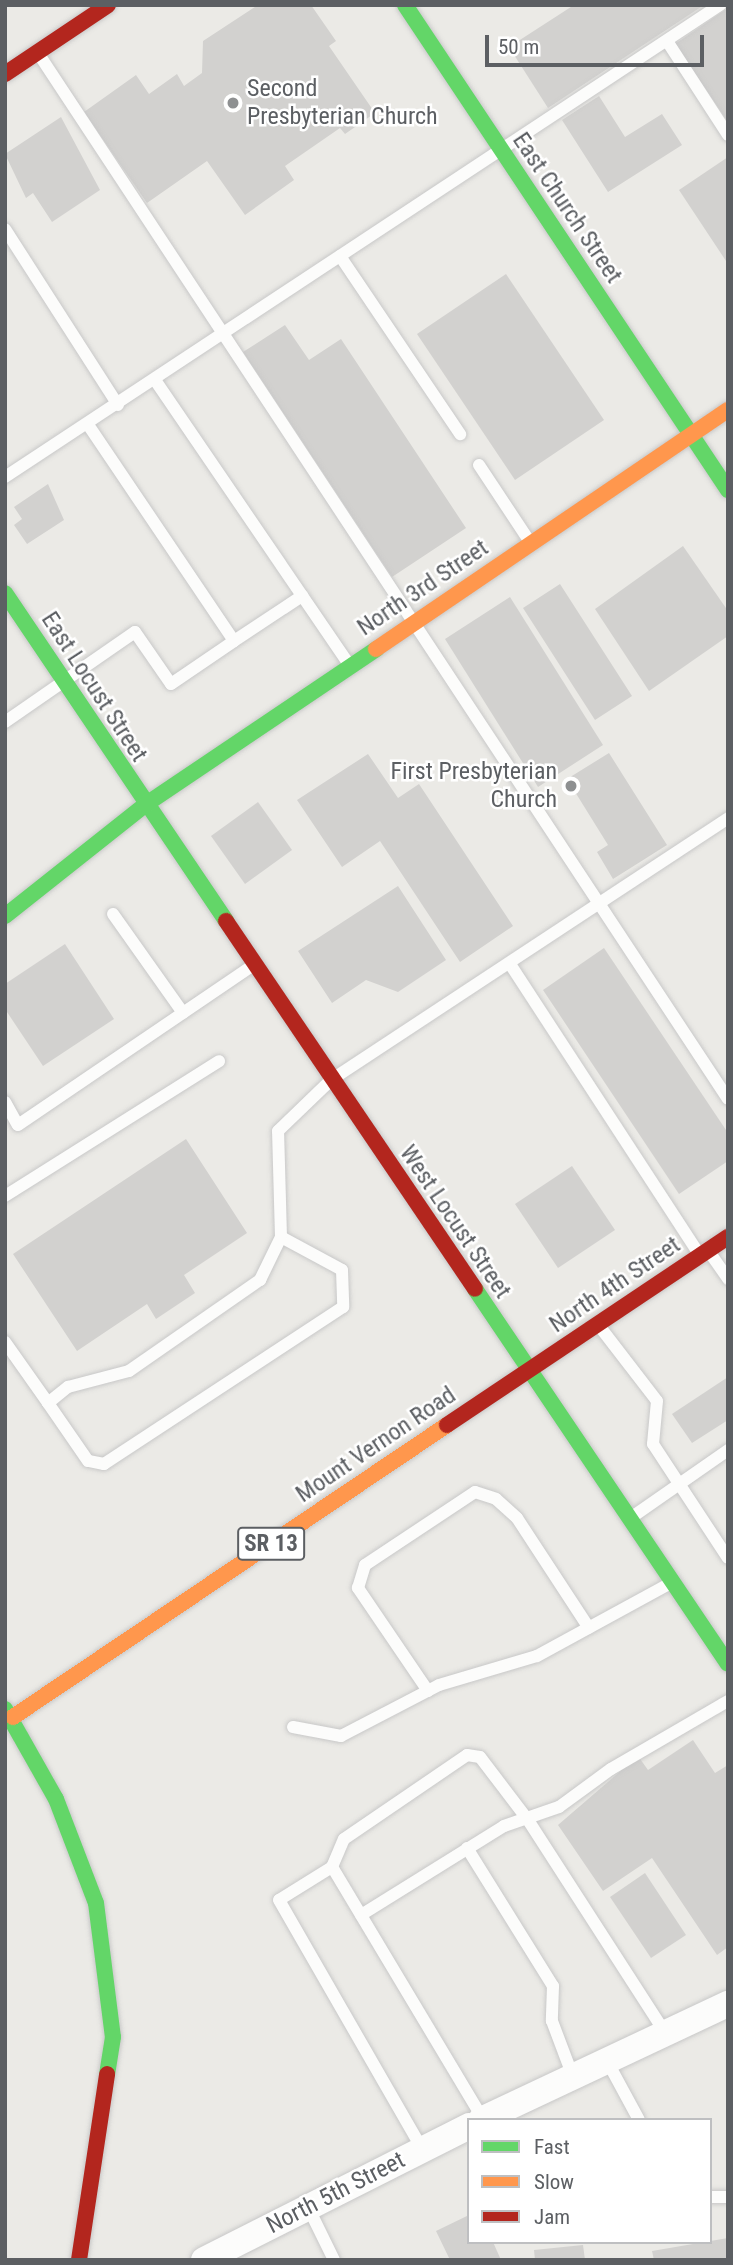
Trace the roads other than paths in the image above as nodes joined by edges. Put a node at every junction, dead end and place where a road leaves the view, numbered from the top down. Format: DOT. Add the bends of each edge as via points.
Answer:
graph roads {
  1 [pos="108,5"];
  2 [pos="405,5"];
  3 [pos="720,5"];
  4 [pos="667,41"];
  5 [pos="37,52"];
  6 [pos="5,74"];
  7 [pos="728,135"];
  8 [pos="502,151"];
  9 [pos="5,229"];
  10 [pos="340,256"];
  11 [pos="223,334"];
  12 [pos="155,380"];
  13 [pos="118,405"];
  14 [pos="728,410"];
  15 [pos="89,426"];
  16 [pos="460,434"];
  17 [pos="691,435"];
  18 [pos="479,465"];
  19 [pos="5,477"];
  20 [pos="728,490"];
  21 [pos="530,543"];
  22 [pos="5,593"];
  23 [pos="302,596"];
  24 [pos="414,622"];
  25 [pos="234,641"];
  26 [pos="350,666"];
  27 [pos="64,681"];
  28 [pos="5,722"];
  29 [pos="145,805"];
  30 [pos="728,818"];
  31 [pos="600,906"];
  32 [pos="113,914"];
  33 [pos="5,916"];
  34 [pos="510,964"];
  35 [pos="254,965"];
  36 [pos="183,1013"];
  37 [pos="219,1061"];
  38 [pos="331,1080"];
  39 [pos="728,1099"];
  40 [pos="5,1102"];
  41 [pos="5,1196"];
  42 [pos="281,1237"];
  43 [pos="728,1237"];
  44 [pos="704,1253"];
  45 [pos="728,1279"];
  46 [pos="597,1324"];
  47 [pos="5,1342"];
  48 [pos="528,1370"];
  49 [pos="48,1403"];
  50 [pos="728,1450"];
  51 [pos="679,1484"];
  52 [pos="629,1520"];
  53 [pos="728,1558"];
  54 [pos="672,1583"];
  55 [pos="589,1628"];
  56 [pos="722,1644"];
  57 [pos="728,1664"];
  58 [pos="429,1691"];
  59 [pos="728,1701"];
  60 [pos="8,1716"];
  61 [pos="293,1727"];
  62 [pos="528,1820"];
  63 [pos="467,1848"];
  64 [pos="332,1867"];
  65 [pos="361,1915"];
  66 [pos="728,2004"];
  67 [pos="666,2035"];
  68 [pos="605,2057"];
  69 [pos="572,2074"];
  70 [pos="481,2118"];
  71 [pos="484,2118"];
  72 [pos="638,2118"];
  73 [pos="467,2127"];
  74 [pos="422,2149"];
  75 [pos="308,2207"];
  76 [pos="79,2260"];
  77 [pos="204,2260"];
  78 [pos="334,2260"];
  1 -- 5 [label="main road"];
  2 -- 8 [label="main road, East Church Street"];
  3 -- 4 [label="lane"];
  4 -- 7 [label="lane"];
  4 -- 8 [label="lane"];
  5 -- 6 [label="main road"];
  5 -- 11 [label="lane"];
  8 -- 10 [label="lane"];
  8 -- 17 [label="main road, East Church Street"];
  9 -- 13 [label="lane"];
  10 -- 11 [label="lane"];
  10 -- 16 [label="lane"];
  11 -- 12 [label="lane"];
  11 -- 24 [label="lane"];
  12 -- 13 [label="lane"];
  12 -- 23 [label="lane"];
  13 -- 15 [label="lane"];
  14 -- 17 [label="main road, North 3rd Street"];
  15 -- 19 [label="lane"];
  15 -- 25 [label="lane"];
  17 -- 20 [label="main road, East Church Street"];
  17 -- 21 [label="main road, North 3rd Street"];
  18 -- 21 [label="lane"];
  21 -- 24 [label="main road, North 3rd Street"];
  22 -- 27 [label="main road, East Locust Street"];
  23 -- 25 [label="lane"];
  23 -- 26 [label="lane"];
  24 -- 26 [label="main road, North 3rd Street"];
  24 -- 31 [label="lane"];
  25 -- 27 [label="lane" via="170,684 135,632"];
  26 -- 29 [label="main road, North 3rd Street"];
  27 -- 28 [label="lane"];
  27 -- 29 [label="main road, East Locust Street"];
  29 -- 33 [label="main road, North 3rd Street"];
  29 -- 35 [label="main road, West Locust Street"];
  30 -- 31 [label="lane"];
  31 -- 34 [label="lane"];
  31 -- 39 [label="lane"];
  32 -- 36 [label="lane"];
  34 -- 38 [label="lane"];
  34 -- 44 [label="lane"];
  35 -- 36 [label="lane"];
  35 -- 38 [label="main road, West Locust Street"];
  36 -- 40 [label="lane" via="18,1125"];
  37 -- 41 [label="lane"];
  38 -- 42 [label="lane" via="278,1131"];
  38 -- 48 [label="main road, West Locust Street"];
  42 -- 49 [label="lane" via="260,1280 129,1371 68,1387"];
  42 -- 49 [label="lane" via="342,1270 343,1307 104,1464 88,1461"];
  43 -- 44 [label="main road, North 4th Street / SR 13"];
  44 -- 45 [label="lane"];
  44 -- 46 [label="main road, North 4th Street / SR 13"];
  46 -- 48 [label="main road, North 4th Street / SR 13"];
  46 -- 51 [label="lane" via="657,1401 653,1444"];
  47 -- 49 [label="lane"];
  48 -- 52 [label="main road, West Locust Street"];
  48 -- 60 [label="main road, Mount Vernon Road / SR 13"];
  50 -- 51 [label="lane"];
  51 -- 52 [label="lane"];
  51 -- 53 [label="lane"];
  52 -- 54 [label="main road, West Locust Street"];
  54 -- 55 [label="lane"];
  54 -- 56 [label="main road, West Locust Street"];
  55 -- 58 [label="lane" via="537,1656"];
  55 -- 58 [label="lane" via="517,1518 496,1499 466,1496 365,1565 358,1588"];
  56 -- 57 [label="main road, West Locust Street"];
  58 -- 61 [label="lane" via="341,1736"];
  59 -- 62 [label="lane" via="611,1769 559,1807"];
  60 -- 76 [label="main road" via="56,1799 96,1903 108,1970 113,2037"];
  62 -- 63 [label="lane"];
  62 -- 64 [label="lane" via="480,1756 467,1755 344,1839"];
  62 -- 67 [label="lane"];
  63 -- 65 [label="lane"];
  63 -- 69 [label="lane" via="553,1986 552,2021"];
  64 -- 65 [label="lane"];
  64 -- 74 [label="lane" via="279,1900"];
  65 -- 70 [label="lane"];
  66 -- 67 [label="street"];
  67 -- 68 [label="street"];
  68 -- 69 [label="street"];
  68 -- 72 [label="lane"];
  69 -- 71 [label="street"];
  73 -- 74 [label="street, North 5th Street"];
  74 -- 75 [label="street, North 5th Street"];
  75 -- 77 [label="street, North 5th Street"];
  75 -- 78 [label="lane"];
}
